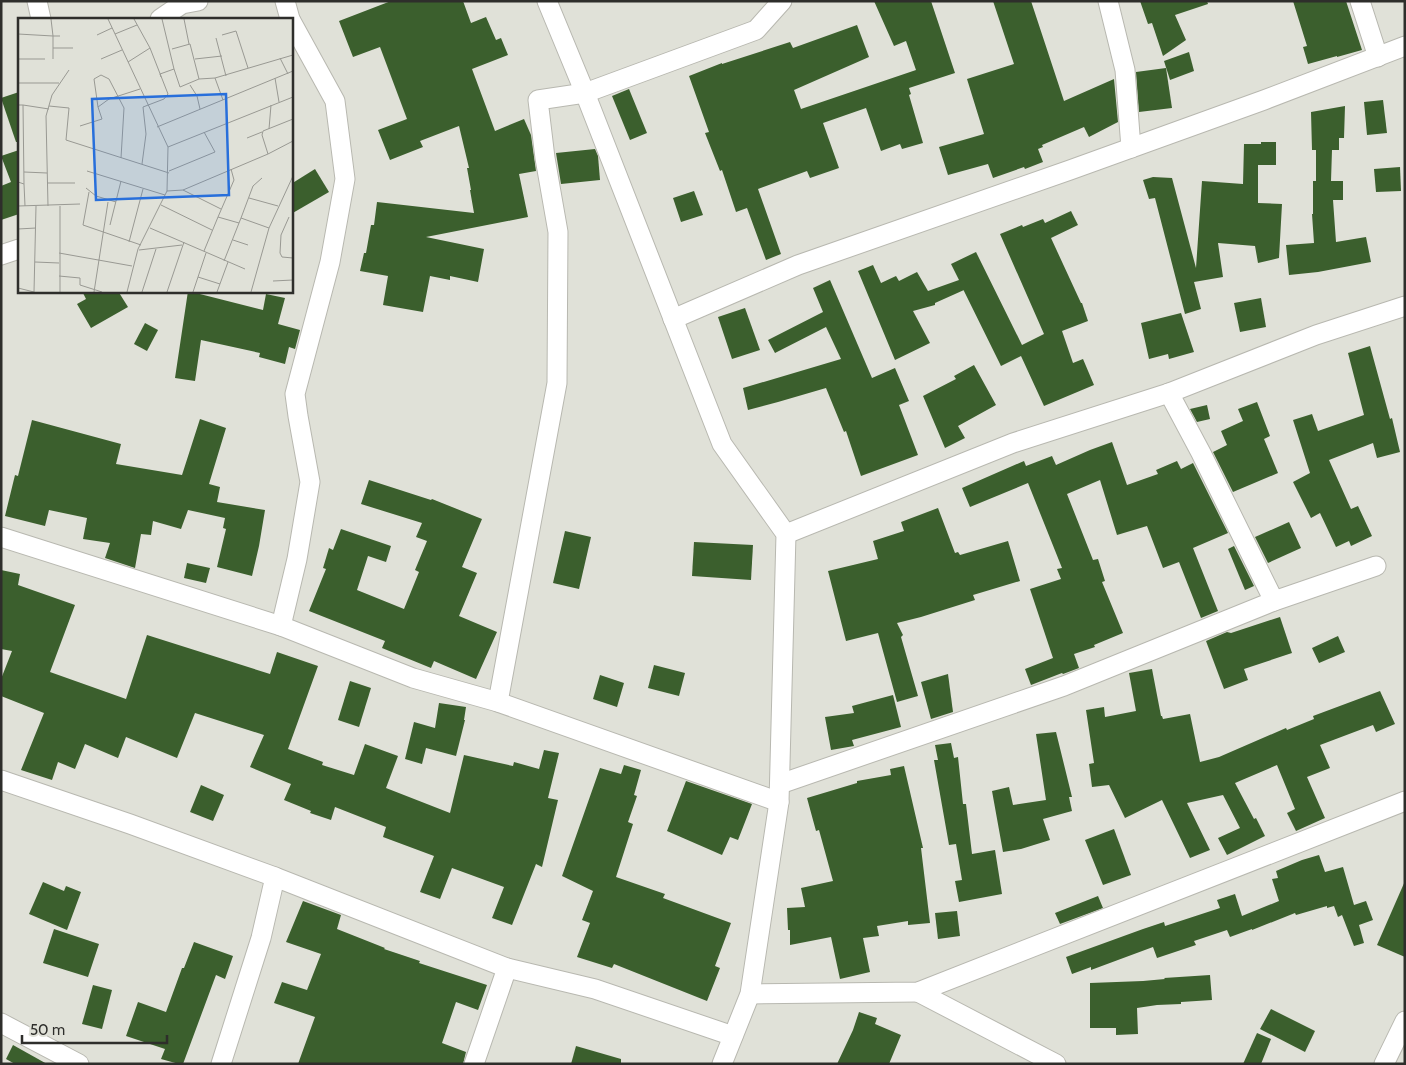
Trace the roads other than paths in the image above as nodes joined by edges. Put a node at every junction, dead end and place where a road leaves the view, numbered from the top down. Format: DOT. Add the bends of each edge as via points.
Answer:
graph roads {
  1 [pos="37,1"];
  2 [pos="198,1"];
  3 [pos="284,1"];
  4 [pos="547,1"];
  5 [pos="782,1"];
  6 [pos="1108,1"];
  7 [pos="1360,1"];
  8 [pos="41,18"];
  9 [pos="161,18"];
  10 [pos="290,18"];
  11 [pos="292,22"];
  12 [pos="1405,46"];
  13 [pos="1378,57"];
  14 [pos="585,92"];
  15 [pos="1131,148"];
  16 [pos="18,249"];
  17 [pos="1,255"];
  18 [pos="1405,306"];
  19 [pos="673,319"];
  20 [pos="1169,393"];
  21 [pos="786,534"];
  22 [pos="1,537"];
  23 [pos="1376,566"];
  24 [pos="1274,601"];
  25 [pos="282,626"];
  26 [pos="498,702"];
  27 [pos="1,780"];
  28 [pos="780,793"];
  29 [pos="1405,801"];
  30 [pos="275,877"];
  31 [pos="507,968"];
  32 [pos="918,992"];
  33 [pos="750,994"];
  34 [pos="1405,1021"];
  35 [pos="1,1023"];
  36 [pos="733,1036"];
  37 [pos="80,1064"];
  38 [pos="221,1064"];
  39 [pos="474,1064"];
  40 [pos="722,1064"];
  41 [pos="1056,1064"];
  42 [pos="1384,1064"];
  1 -- 8 [label="street"];
  2 -- 9 [label="street" via="182,4"];
  3 -- 10 [label="street"];
  4 -- 14 [label="street"];
  5 -- 14 [label="street" via="756,30"];
  6 -- 15 [label="street" via="1125,70"];
  7 -- 13 [label="street"];
  11 -- 25 [label="street" via="335,102 345,179 330,262 295,394 310,482"];
  12 -- 13 [label="street"];
  13 -- 15 [label="street"];
  14 -- 19 [label="street"];
  14 -- 26 [label="street" via="538,100 558,232 557,383"];
  15 -- 19 [label="street" via="798,264"];
  16 -- 17 [label="street"];
  18 -- 20 [label="street" via="1316,335"];
  19 -- 21 [label="street" via="722,444"];
  20 -- 21 [label="street" via="1013,443"];
  20 -- 24 [label="street"];
  21 -- 28 [label="street"];
  22 -- 25 [label="street"];
  23 -- 24 [label="street"];
  24 -- 28 [label="street" via="1064,686"];
  25 -- 26 [label="street" via="413,678"];
  26 -- 28 [label="street"];
  27 -- 30 [label="street"];
  28 -- 33 [label="street"];
  29 -- 32 [label="street"];
  30 -- 31 [label="street"];
  30 -- 38 [label="street" via="261,938"];
  31 -- 36 [label="street" via="595,989"];
  31 -- 39 [label="street"];
  32 -- 33 [label="street"];
  32 -- 41 [label="street"];
  33 -- 36 [label="street"];
  34 -- 42 [label="street"];
  35 -- 37 [label="street"];
  36 -- 40 [label="street"];
}
